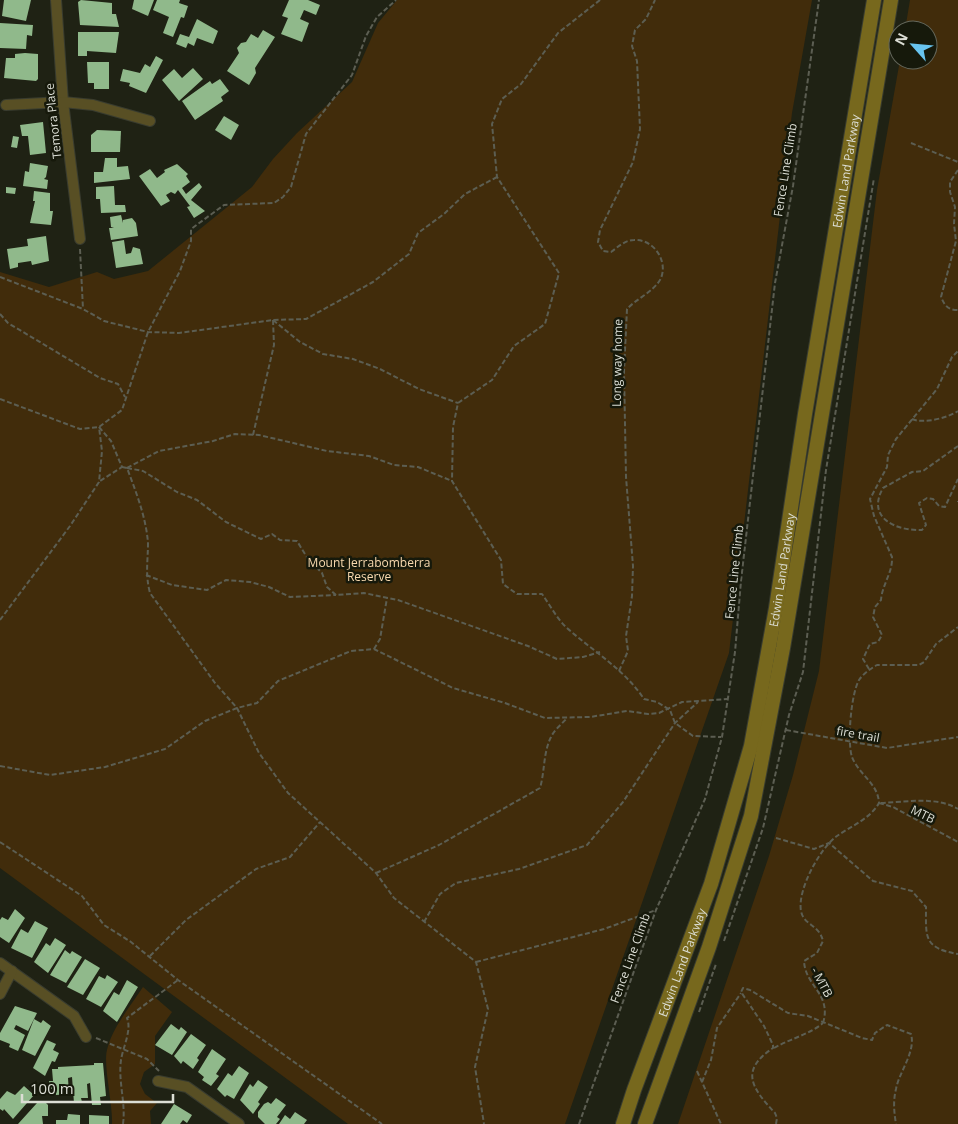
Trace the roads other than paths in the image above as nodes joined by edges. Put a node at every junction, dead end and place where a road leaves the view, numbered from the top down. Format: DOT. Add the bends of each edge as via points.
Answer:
graph roads {
  1 [pos="56,0"];
  2 [pos="874,0"];
  3 [pos="891,0"];
  4 [pos="63,102"];
  5 [pos="6,105"];
  6 [pos="150,121"];
  7 [pos="80,239"];
  8 [pos="0,963"];
  9 [pos="12,971"];
  10 [pos="0,994"];
  11 [pos="86,1037"];
  12 [pos="158,1081"];
  13 [pos="239,1124"];
  14 [pos="623,1124"];
  15 [pos="645,1124"];
  1 -- 4 [label="street, Temora Place"];
  2 -- 14 [label="main road, Edwin Land Parkway" via="751,746 711,884"];
  3 -- 15 [label="main road, Edwin Land Parkway" via="785,638 751,816 709,946"];
  4 -- 5 [label="street"];
  4 -- 6 [label="street" via="93,105"];
  4 -- 7 [label="street, Temora Place"];
  8 -- 9 [label="street"];
  9 -- 10 [label="street"];
  9 -- 11 [label="street" via="74,1016"];
  12 -- 13 [label="street" via="186,1087"];
}
